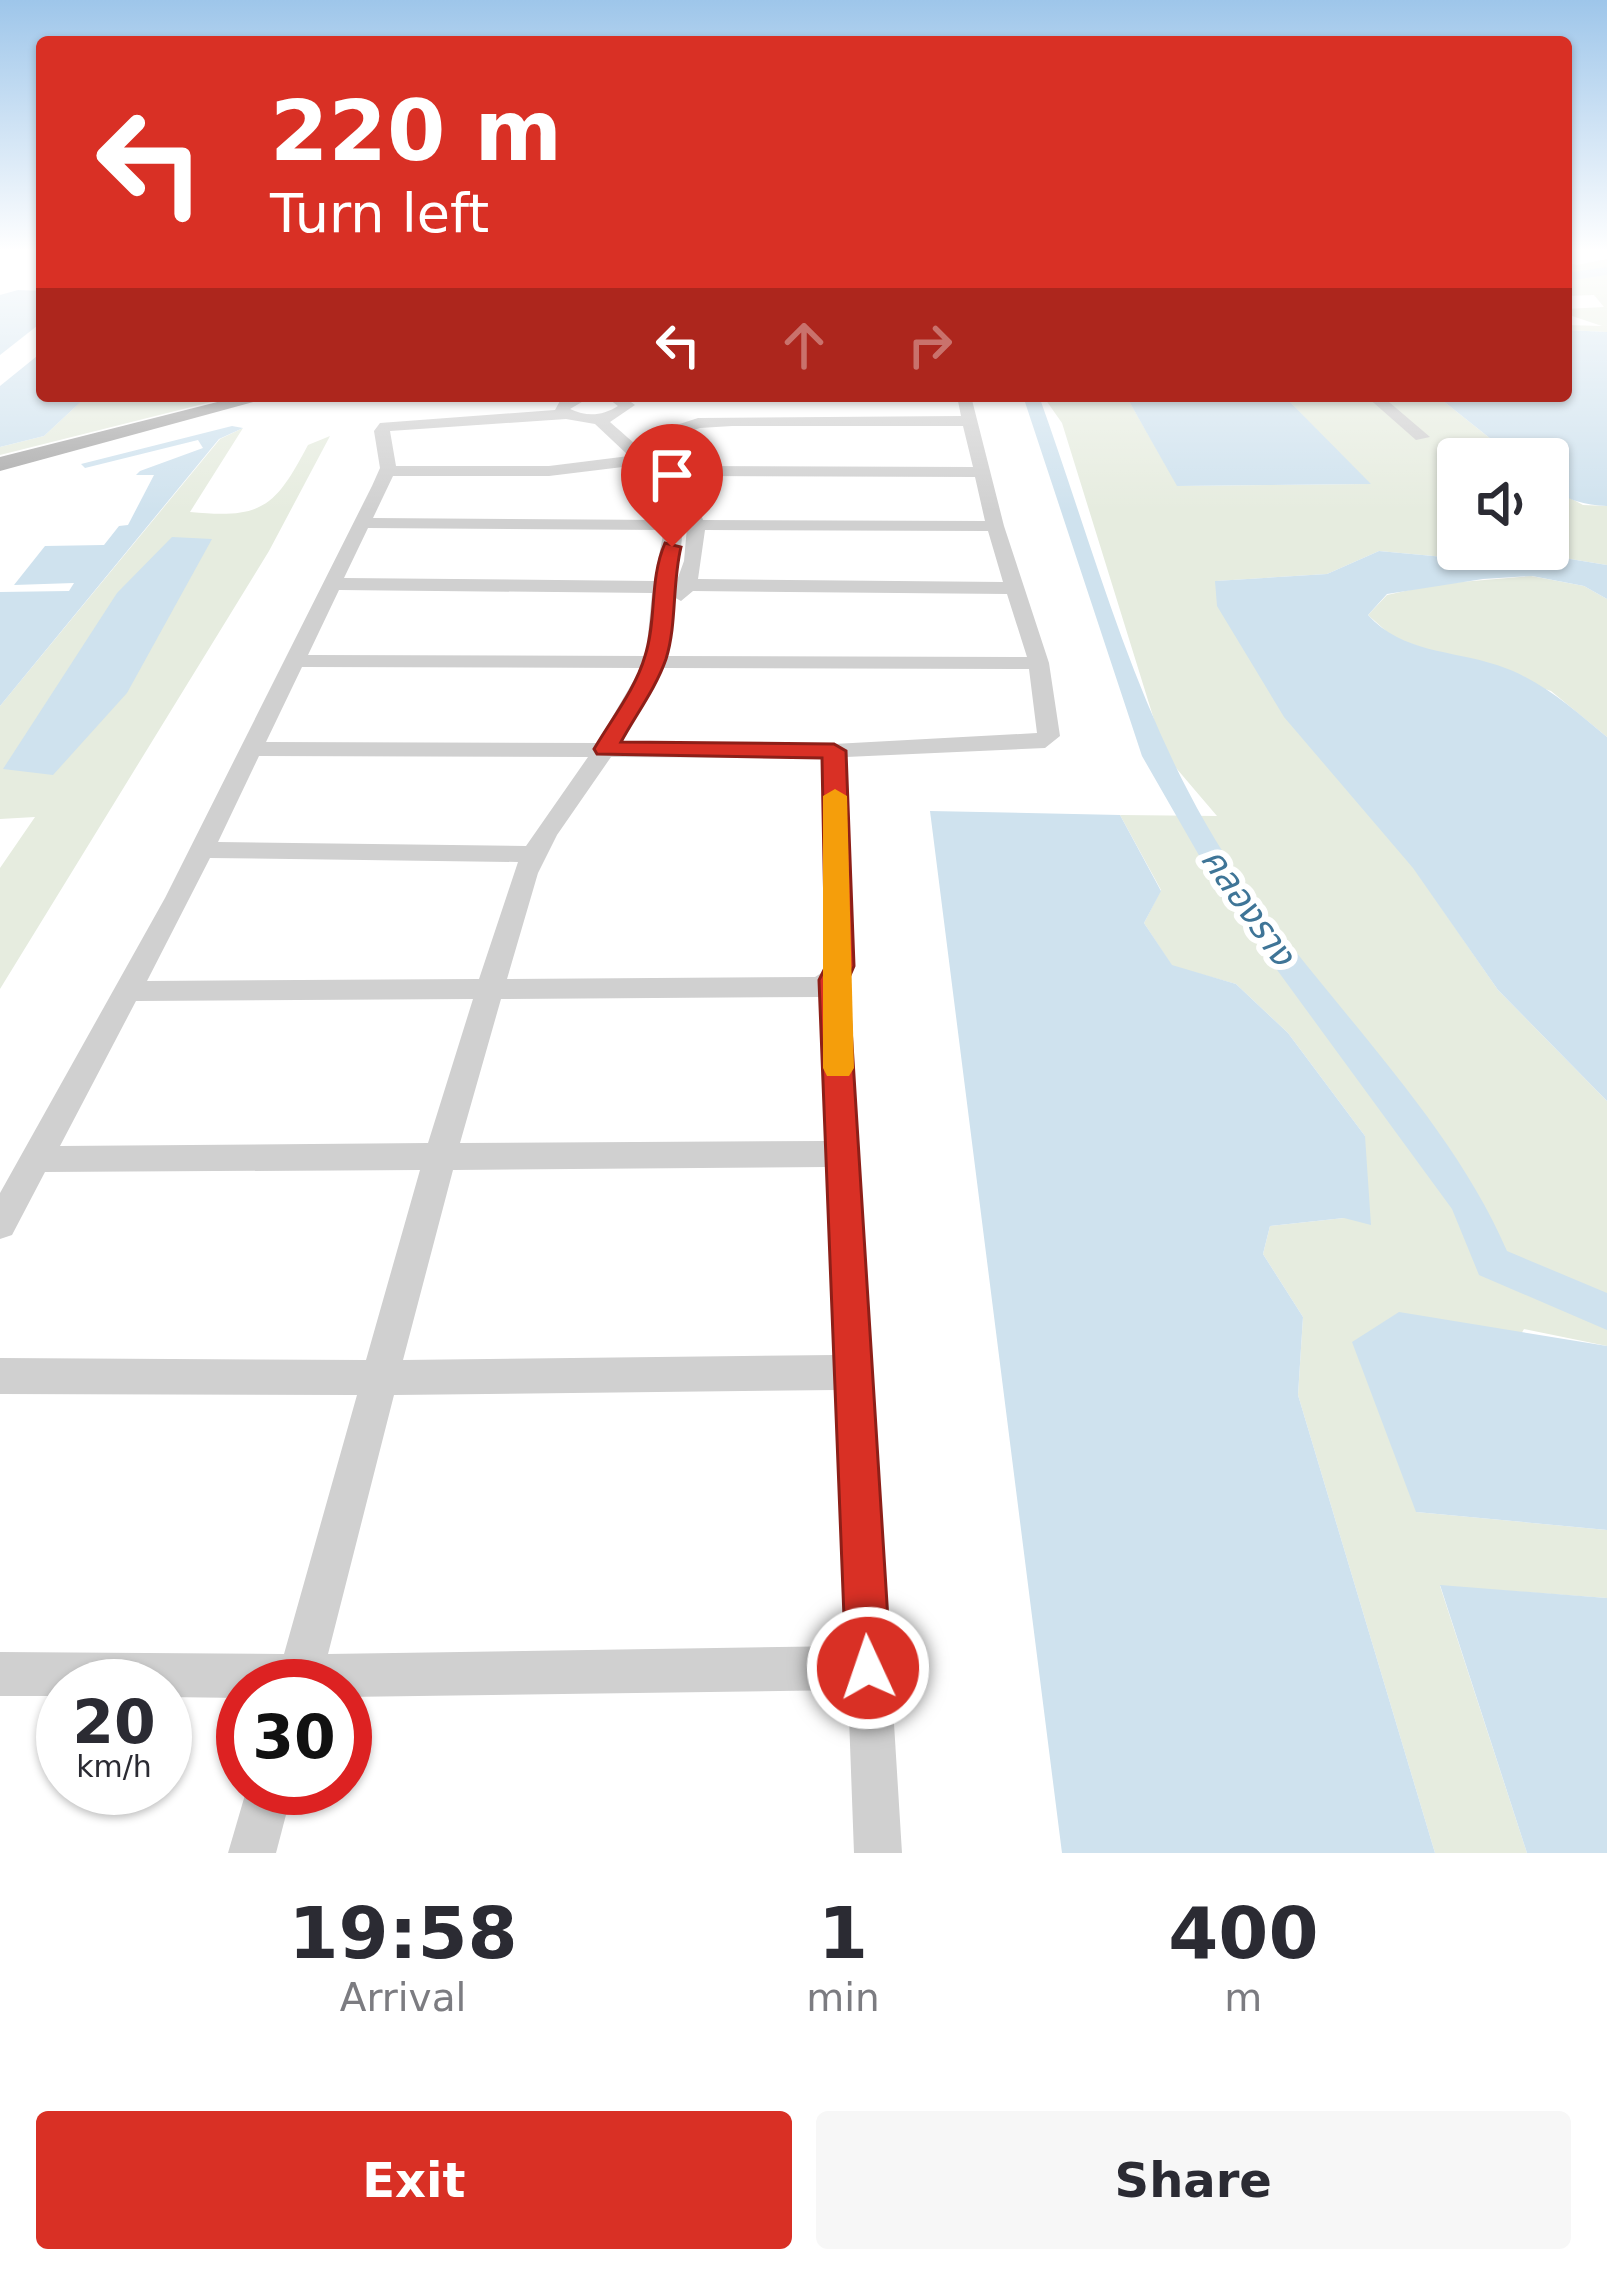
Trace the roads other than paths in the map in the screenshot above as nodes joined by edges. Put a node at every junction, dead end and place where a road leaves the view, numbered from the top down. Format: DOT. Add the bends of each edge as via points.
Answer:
graph roads {
  1 [pos="242,402"];
  2 [pos="563,402"];
  3 [pos="580,402"];
  4 [pos="617,402"];
  5 [pos="619,402"];
  6 [pos="965,402"];
  7 [pos="1380,402"];
  8 [pos="598,419"];
  9 [pos="970,422"];
  10 [pos="1422,436"];
  11 [pos="649,439"];
  12 [pos="644,459"];
  13 [pos="0,464"];
  14 [pos="387,471"];
  15 [pos="678,471"];
  16 [pos="982,472"];
  17 [pos="362,523"];
  18 [pos="673,525"];
  19 [pos="697,525"];
  20 [pos="995,526"];
  21 [pos="331,584"];
  22 [pos="687,585"];
  23 [pos="662,587"];
  24 [pos="1016,588"];
  25 [pos="658,646"];
  26 [pos="294,661"];
  27 [pos="1039,663"];
  28 [pos="251,749"];
  29 [pos="605,749"];
  30 [pos="834,751"];
  31 [pos="202,850"];
  32 [pos="535,854"];
  33 [pos="834,980"];
  34 [pos="491,989"];
  35 [pos="129,991"];
  36 [pos="843,1154"];
  37 [pos="440,1156"];
  38 [pos="40,1159"];
  39 [pos="0,1225"];
  40 [pos="854,1372"];
  41 [pos="0,1376"];
  42 [pos="379,1378"];
  43 [pos="304,1659"];
  44 [pos="868,1668"];
  45 [pos="0,1674"];
  46 [pos="216,1679"];
  47 [pos="372,1679"];
  48 [pos="263,1815"];
  49 [pos="252,1853"];
  50 [pos="878,1853"];
  1 -- 13 [label="main road"];
  2 -- 14 [label="street" via="385,426"];
  3 -- 8 [label="street"];
  4 -- 8 [label="street"];
  5 -- 11 [label="street"];
  6 -- 9 [label="street"];
  7 -- 10 [label="street"];
  8 -- 12 [label="street"];
  9 -- 11 [label="street" via="731,421"];
  9 -- 16 [label="street"];
  11 -- 15 [label="street"];
  12 -- 14 [label="street" via="549,471"];
  12 -- 18 [label="street"];
  14 -- 17 [label="street"];
  15 -- 16 [label="street"];
  15 -- 19 [label="street"];
  16 -- 20 [label="street"];
  17 -- 18 [label="street"];
  17 -- 21 [label="street"];
  18 -- 23 [label="street"];
  19 -- 20 [label="street"];
  19 -- 22 [label="street"];
  20 -- 24 [label="street"];
  21 -- 23 [label="street"];
  21 -- 26 [label="street"];
  22 -- 24 [label="street"];
  22 -- 25 [label="street"];
  23 -- 25 [label="street"];
  24 -- 27 [label="street"];
  25 -- 26 [label="street"];
  25 -- 27 [label="street"];
  25 -- 29 [label="street"];
  26 -- 28 [label="street"];
  27 -- 30 [label="street" via="1044,741"];
  28 -- 29 [label="street"];
  28 -- 31 [label="street"];
  29 -- 30 [label="street"];
  29 -- 32 [label="street"];
  30 -- 33 [label="street"];
  31 -- 32 [label="street"];
  31 -- 35 [label="street"];
  32 -- 34 [label="street"];
  33 -- 34 [label="street" via="819,987"];
  33 -- 36 [label="street"];
  34 -- 35 [label="street"];
  34 -- 37 [label="street"];
  35 -- 38 [label="street"];
  36 -- 37 [label="street"];
  36 -- 40 [label="street"];
  37 -- 38 [label="street"];
  37 -- 42 [label="street"];
  38 -- 39 [label="street"];
  40 -- 42 [label="street"];
  40 -- 44 [label="street"];
  41 -- 42 [label="street"];
  42 -- 43 [label="street"];
  44 -- 47 [label="street"];
  44 -- 50 [label="street"];
  45 -- 46 [label="street"];
  48 -- 49 [label="street"];
}
